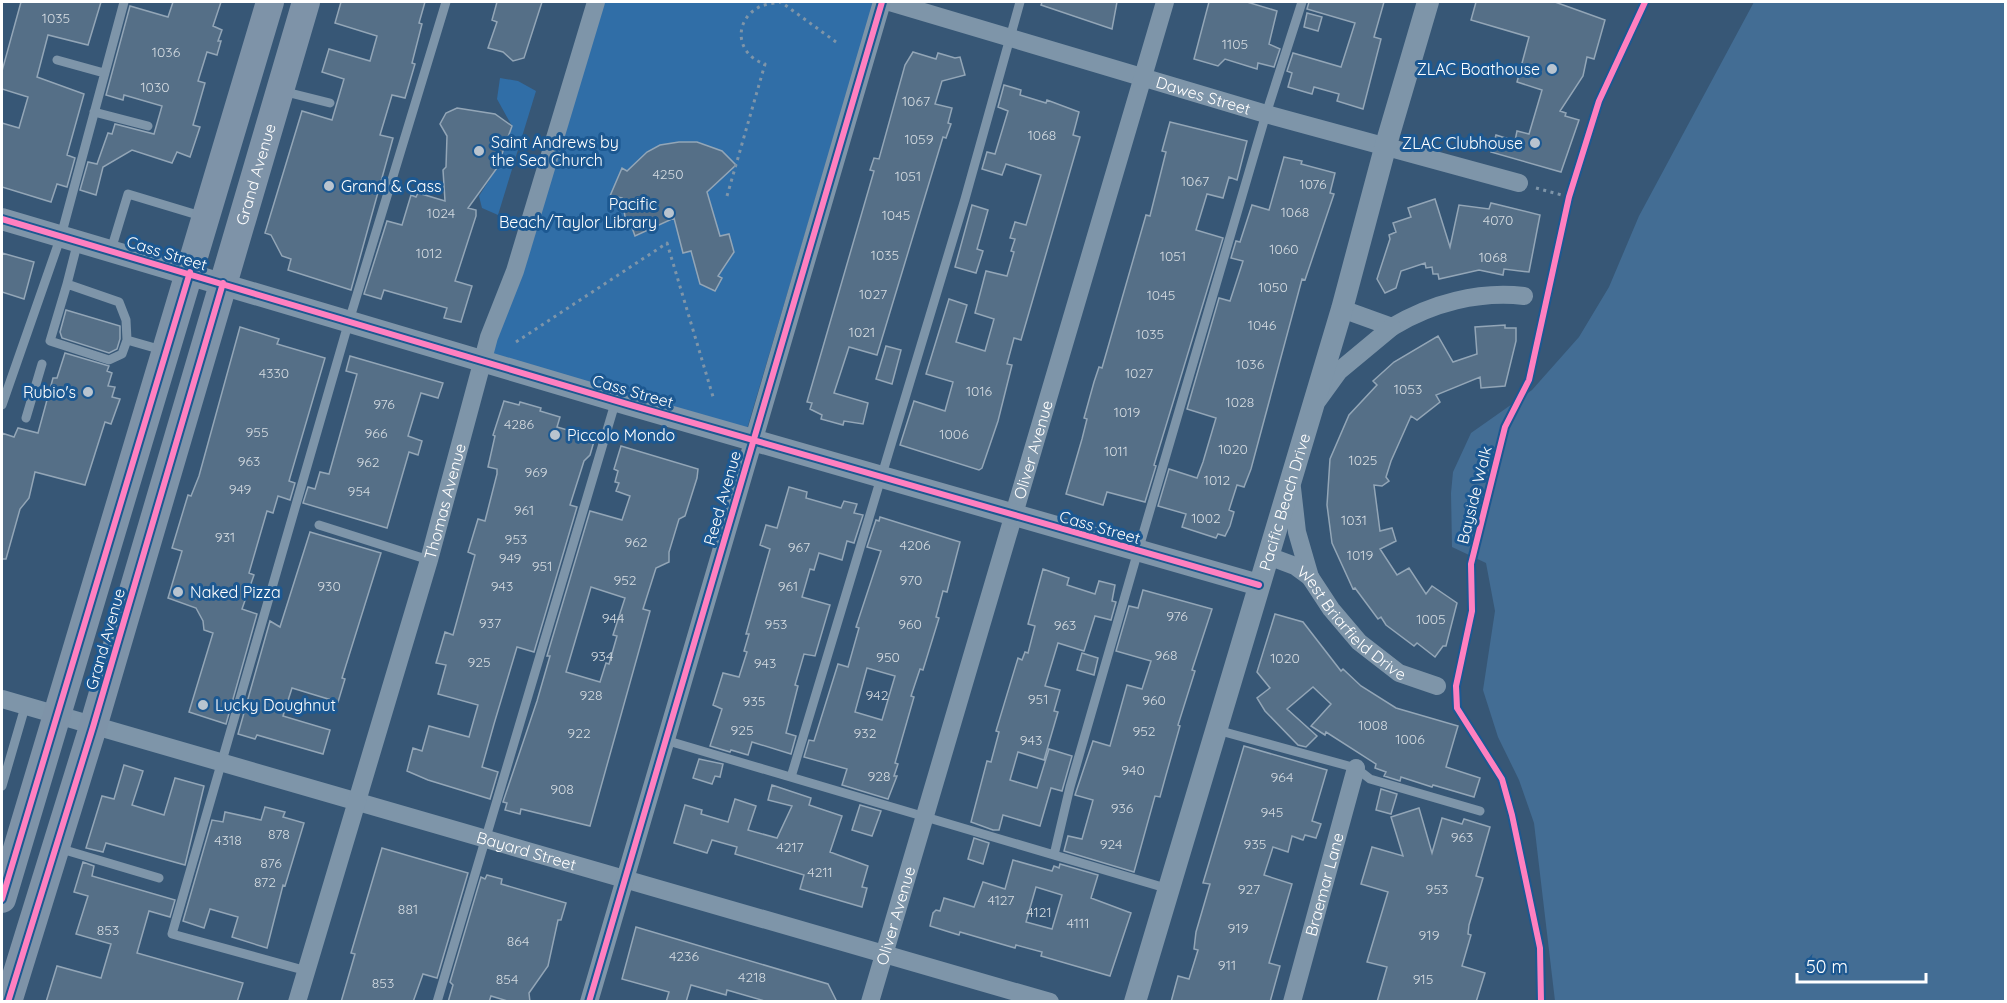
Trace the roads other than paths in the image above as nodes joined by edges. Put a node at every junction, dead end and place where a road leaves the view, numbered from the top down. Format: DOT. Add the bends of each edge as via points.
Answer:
graph roads {
  1 [pos="124,2"];
  2 [pos="270,2"];
  3 [pos="306,2"];
  4 [pos="446,2"];
  5 [pos="596,2"];
  6 [pos="882,2"];
  7 [pos="890,2"];
  8 [pos="1020,2"];
  9 [pos="1165,2"];
  10 [pos="1302,2"];
  11 [pos="1428,2"];
  12 [pos="1009,38"];
  13 [pos="57,60"];
  14 [pos="104,73"];
  15 [pos="1143,78"];
  16 [pos="280,91"];
  17 [pos="330,103"];
  18 [pos="94,112"];
  19 [pos="1266,114"];
  20 [pos="148,126"];
  21 [pos="1385,148"];
  22 [pos="1524,184"];
  23 [pos="206,218"];
  24 [pos="2,219"];
  25 [pos="69,239"];
  26 [pos="111,250"];
  27 [pos="190,272"];
  28 [pos="223,283"];
  29 [pos="67,284"];
  30 [pos="1524,296"];
  31 [pos="1342,309"];
  32 [pos="349,321"];
  33 [pos="1392,327"];
  34 [pos="127,340"];
  35 [pos="166,352"];
  36 [pos="482,360"];
  37 [pos="42,364"];
  38 [pos="616,400"];
  39 [pos="2,405"];
  40 [pos="1312,409"];
  41 [pos="26,418"];
  42 [pos="753,438"];
  43 [pos="881,476"];
  44 [pos="1291,476"];
  45 [pos="1013,516"];
  46 [pos="319,525"];
  47 [pos="1138,551"];
  48 [pos="1268,556"];
  49 [pos="429,560"];
  50 [pos="1310,577"];
  51 [pos="1259,585"];
  52 [pos="1437,686"];
  53 [pos="2,699"];
  54 [pos="25,706"];
  55 [pos="56,716"];
  56 [pos="93,727"];
  57 [pos="1217,730"];
  58 [pos="665,740"];
  59 [pos="219,764"];
  60 [pos="1356,768"];
  61 [pos="792,777"];
  62 [pos="2,786"];
  63 [pos="357,803"];
  64 [pos="1480,811"];
  65 [pos="926,817"];
  66 [pos="484,838"];
  67 [pos="55,848"];
  68 [pos="1054,855"];
  69 [pos="159,878"];
  70 [pos="625,880"];
  71 [pos="3,887"];
  72 [pos="1169,889"];
  73 [pos="884,953"];
  74 [pos="307,971"];
  75 [pos="8,1002"];
  76 [pos="297,1002"];
  77 [pos="437,1002"];
  78 [pos="589,1002"];
  79 [pos="870,1002"];
  80 [pos="1050,1002"];
  81 [pos="1136,1002"];
  82 [pos="1292,1002"];
  1 -- 14 [label="lane"];
  2 -- 23 [label="main road, Grand Avenue"];
  3 -- 16 [label="main road, Grand Avenue"];
  4 -- 32 [label="lane"];
  5 -- 36 [label="street, Thomas Avenue" via="515,271"];
  6 -- 42 [label="street, Reed Avenue"];
  7 -- 12 [label="street, Dawes Street"];
  8 -- 12 [label="lane"];
  9 -- 15 [label="street, Oliver Avenue"];
  10 -- 19 [label="lane"];
  11 -- 21 [label="street, Pacific Beach Drive"];
  12 -- 15 [label="street, Dawes Street"];
  12 -- 43 [label="lane"];
  13 -- 14 [label="lane"];
  14 -- 18 [label="lane"];
  15 -- 19 [label="street, Dawes Street"];
  15 -- 45 [label="street, Oliver Avenue"];
  16 -- 17 [label="lane"];
  16 -- 28 [label="main road, Grand Avenue"];
  18 -- 20 [label="lane"];
  18 -- 25 [label="lane"];
  19 -- 21 [label="street, Dawes Street"];
  19 -- 47 [label="lane"];
  21 -- 22 [label="street, Dawes Street"];
  21 -- 31 [label="street, Pacific Beach Drive"];
  23 -- 26 [label="lane" via="128,194"];
  23 -- 27 [label="main road, Grand Avenue"];
  24 -- 25 [label="street, Cass Street"];
  25 -- 26 [label="street, Cass Street"];
  25 -- 29 [label="lane"];
  25 -- 39 [label="lane"];
  26 -- 27 [label="street, Cass Street"];
  27 -- 28 [label="street, Cass Street"];
  27 -- 35 [label="main road, Grand Avenue"];
  28 -- 32 [label="street, Cass Street"];
  28 -- 56 [label="main road, Grand Avenue"];
  29 -- 34 [label="lane" via="118,302 126,320"];
  29 -- 34 [label="lane" via="50,341 109,360 122,354"];
  30 -- 33 [label="street" via="1471,297 1418,311"];
  31 -- 33 [label="street"];
  31 -- 40 [label="street, Pacific Beach Drive"];
  32 -- 36 [label="street, Cass Street"];
  32 -- 59 [label="lane" via="297,510"];
  33 -- 40 [label="street" via="1340,371"];
  34 -- 35 [label="lane"];
  35 -- 55 [label="main road, Grand Avenue"];
  36 -- 38 [label="street, Cass Street"];
  36 -- 49 [label="street, Thomas Avenue"];
  37 -- 41 [label="lane"];
  38 -- 42 [label="street, Cass Street"];
  38 -- 66 [label="lane" via="549,634"];
  40 -- 44 [label="street, Pacific Beach Drive"];
  42 -- 43 [label="street, Cass Street"];
  42 -- 58 [label="street, Reed Avenue"];
  43 -- 45 [label="street, Cass Street"];
  43 -- 61 [label="lane"];
  44 -- 48 [label="street, Pacific Beach Drive"];
  44 -- 50 [label="street" via="1297,532"];
  45 -- 47 [label="street, Cass Street"];
  45 -- 65 [label="street, Oliver Avenue"];
  46 -- 49 [label="lane"];
  47 -- 51 [label="street, Cass Street"];
  47 -- 68 [label="lane"];
  48 -- 50 [label="street, West Briarfield Drive" via="1295,566"];
  48 -- 51 [label="street, Pacific Beach Drive"];
  49 -- 63 [label="street, Thomas Avenue"];
  50 -- 52 [label="street, West Briarfield Drive" via="1359,642 1399,672"];
  51 -- 57 [label="street, Pacific Beach Drive"];
  53 -- 54 [label="street, Bayard Street"];
  54 -- 55 [label="street, Bayard Street"];
  54 -- 62 [label="lane"];
  55 -- 56 [label="street, Bayard Street"];
  55 -- 71 [label="main road, Grand Avenue"];
  56 -- 59 [label="street, Bayard Street"];
  56 -- 67 [label="main road, Grand Avenue"];
  57 -- 60 [label="lane"];
  57 -- 72 [label="street, Pacific Beach Drive"];
  58 -- 61 [label="lane"];
  58 -- 70 [label="street, Reed Avenue"];
  59 -- 63 [label="street, Bayard Street"];
  59 -- 74 [label="lane" via="172,934"];
  60 -- 64 [label="lane" via="1370,779"];
  60 -- 82 [label="street, Braemar Lane"];
  61 -- 65 [label="lane"];
  63 -- 66 [label="street, Bayard Street"];
  63 -- 74 [label="street, Thomas Avenue"];
  65 -- 68 [label="lane"];
  65 -- 73 [label="street, Oliver Avenue"];
  66 -- 70 [label="street, Bayard Street"];
  66 -- 77 [label="lane"];
  67 -- 69 [label="lane"];
  67 -- 75 [label="main road, Grand Avenue"];
  68 -- 72 [label="lane"];
  70 -- 73 [label="street, Bayard Street"];
  70 -- 78 [label="street, Reed Avenue"];
  72 -- 81 [label="street, Pacific Beach Drive"];
  73 -- 79 [label="street, Oliver Avenue"];
  73 -- 80 [label="street, Bayard Street"];
  74 -- 76 [label="street, Thomas Avenue"];
}
